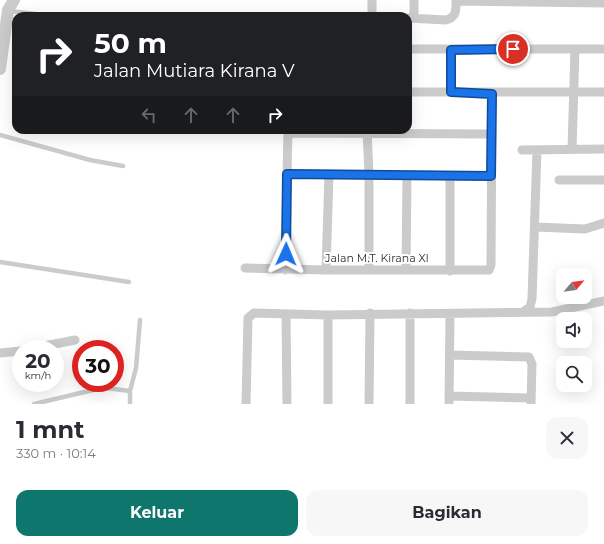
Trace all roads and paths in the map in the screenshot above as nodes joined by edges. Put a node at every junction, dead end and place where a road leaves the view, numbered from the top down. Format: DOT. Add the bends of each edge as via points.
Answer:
graph roads {
  1 [pos="372,0"];
  2 [pos="414,0"];
  3 [pos="456,1"];
  4 [pos="497,1"];
  5 [pos="536,1"];
  6 [pos="579,2"];
  7 [pos="604,3"];
  8 [pos="11,5"];
  9 [pos="38,12"];
  10 [pos="372,12"];
  11 [pos="412,12"];
  12 [pos="412,18"];
  13 [pos="412,49"];
  14 [pos="576,49"];
  15 [pos="604,49"];
  16 [pos="451,50"];
  17 [pos="0,69"];
  18 [pos="412,92"];
  19 [pos="451,92"];
  20 [pos="574,92"];
  21 [pos="604,92"];
  22 [pos="492,94"];
  23 [pos="412,133"];
  24 [pos="288,134"];
  25 [pos="367,134"];
  26 [pos="491,134"];
  27 [pos="0,135"];
  28 [pos="572,149"];
  29 [pos="604,149"];
  30 [pos="522,150"];
  31 [pos="537,150"];
  32 [pos="122,166"];
  33 [pos="287,174"];
  34 [pos="329,174"];
  35 [pos="369,174"];
  36 [pos="407,175"];
  37 [pos="450,176"];
  38 [pos="491,176"];
  39 [pos="559,180"];
  40 [pos="604,180"];
  41 [pos="604,224"];
  42 [pos="535,227"];
  43 [pos="0,262"];
  44 [pos="246,268"];
  45 [pos="285,270"];
  46 [pos="326,270"];
  47 [pos="369,270"];
  48 [pos="406,270"];
  49 [pos="450,270"];
  50 [pos="129,282"];
  51 [pos="604,301"];
  52 [pos="523,312"];
  53 [pos="370,313"];
  54 [pos="410,313"];
  55 [pos="286,314"];
  56 [pos="450,314"];
  57 [pos="328,315"];
  58 [pos="140,320"];
  59 [pos="12,352"];
  60 [pos="0,353"];
  61 [pos="450,355"];
  62 [pos="130,391"];
  63 [pos="449,400"];
  64 [pos="531,401"];
  65 [pos="34,404"];
  66 [pos="130,404"];
  67 [pos="246,404"];
  68 [pos="287,404"];
  69 [pos="328,404"];
  70 [pos="369,404"];
  71 [pos="410,404"];
  1 -- 10 [label="street"];
  2 -- 11 [label="street"];
  3 -- 4 [label="street"];
  3 -- 12 [label="street" via="456,13 452,19"];
  4 -- 5 [label="street"];
  5 -- 6 [label="street"];
  6 -- 7 [label="street"];
  8 -- 9 [label="lane"];
  8 -- 17 [label="street"];
  13 -- 16 [label="street"];
  14 -- 15 [label="street"];
  14 -- 16 [label="street"];
  14 -- 20 [label="street"];
  16 -- 19 [label="street"];
  18 -- 19 [label="street"];
  19 -- 22 [label="street"];
  20 -- 21 [label="street"];
  20 -- 22 [label="street"];
  20 -- 28 [label="street"];
  22 -- 26 [label="street"];
  23 -- 26 [label="street"];
  24 -- 33 [label="street"];
  25 -- 35 [label="street"];
  26 -- 38 [label="street"];
  27 -- 32 [label="lane" via="90,160"];
  28 -- 29 [label="street"];
  28 -- 31 [label="street"];
  30 -- 31 [label="street"];
  31 -- 42 [label="street"];
  33 -- 34 [label="street"];
  33 -- 45 [label="street"];
  34 -- 35 [label="street"];
  34 -- 46 [label="street"];
  35 -- 36 [label="street"];
  35 -- 47 [label="street"];
  36 -- 37 [label="street"];
  36 -- 48 [label="street"];
  37 -- 38 [label="street"];
  37 -- 49 [label="street"];
  38 -- 49 [label="street, Jalan M.T. Kirana XI" via="491,268 484,271"];
  39 -- 40 [label="street"];
  41 -- 42 [label="street" via="585,229"];
  42 -- 52 [label="street" via="532,299 530,307"];
  43 -- 50 [label="lane"];
  44 -- 45 [label="street, Jalan M.T. Kirana XI"];
  45 -- 46 [label="street, Jalan M.T. Kirana XI"];
  46 -- 47 [label="street, Jalan M.T. Kirana XI"];
  47 -- 48 [label="street, Jalan M.T. Kirana XI"];
  48 -- 49 [label="street, Jalan M.T. Kirana XI"];
  51 -- 52 [label="street" via="552,312"];
  52 -- 56 [label="street"];
  53 -- 54 [label="street"];
  53 -- 57 [label="street"];
  53 -- 70 [label="street"];
  54 -- 56 [label="street"];
  54 -- 71 [label="street"];
  55 -- 57 [label="street"];
  55 -- 67 [label="street" via="254,313 248,317"];
  55 -- 68 [label="street"];
  56 -- 61 [label="street"];
  57 -- 69 [label="street"];
  58 -- 62 [label="lane" via="136,368"];
  59 -- 60 [label="street"];
  61 -- 63 [label="street"];
  61 -- 64 [label="street" via="530,359"];
  62 -- 65 [label="lane" via="99,389"];
  62 -- 66 [label="lane"];
  63 -- 64 [label="street"];
}
